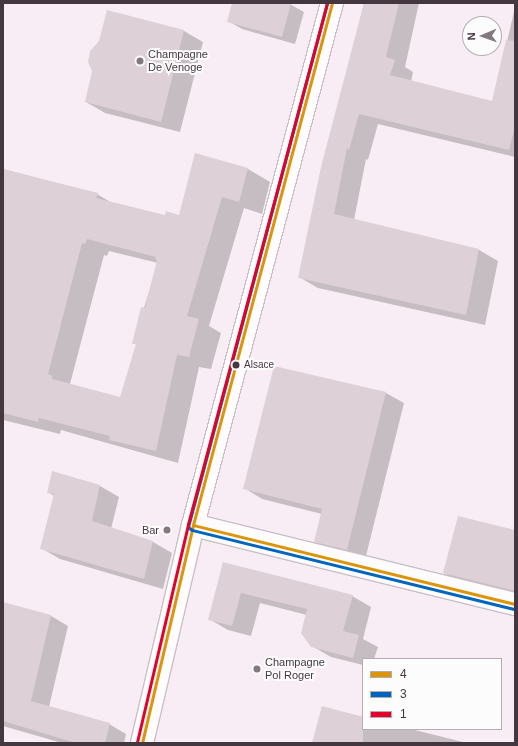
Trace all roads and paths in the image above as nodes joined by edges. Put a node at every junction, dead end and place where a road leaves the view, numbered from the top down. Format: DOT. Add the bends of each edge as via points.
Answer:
graph roads {
  1 [pos="332,3"];
  2 [pos="193,525"];
  3 [pos="515,604"];
  4 [pos="142,743"];
  1 -- 2 [label="main road"];
  2 -- 3 [label="main road"];
  2 -- 4 [label="main road"];
}
